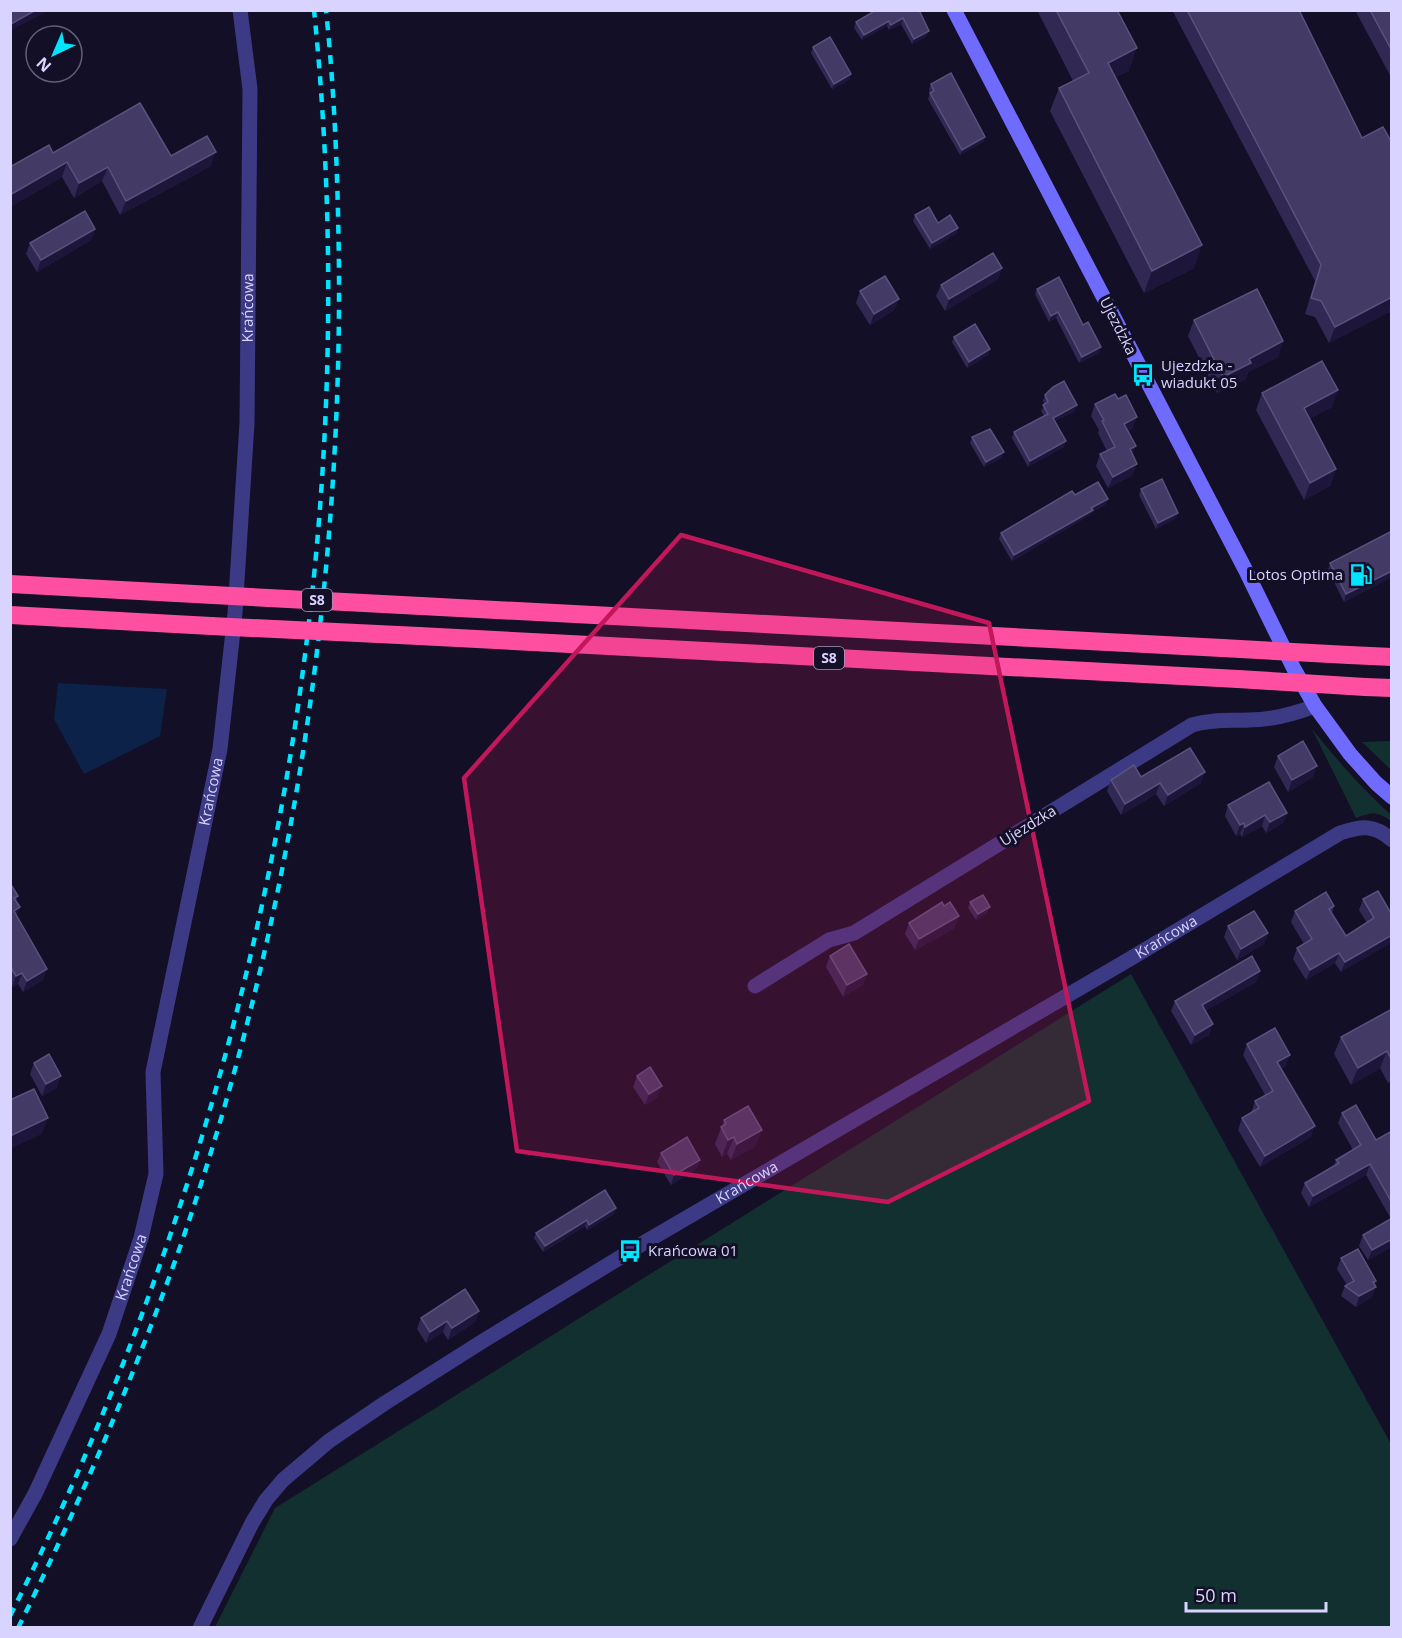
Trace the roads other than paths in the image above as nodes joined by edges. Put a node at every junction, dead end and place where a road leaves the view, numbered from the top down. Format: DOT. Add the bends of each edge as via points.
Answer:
graph roads {
  1 [pos="240,10"];
  2 [pos="954,10"];
  3 [pos="10,584"];
  4 [pos="10,615"];
  5 [pos="1392,657"];
  6 [pos="1392,688"];
  7 [pos="1315,706"];
  8 [pos="1392,797"];
  9 [pos="1392,840"];
  10 [pos="755,986"];
  11 [pos="10,1539"];
  12 [pos="200,1628"];
  1 -- 11 [label="street, Krańcowa" via="250,89 247,423 235,613 220,749 153,1072 156,1174 141,1238 109,1334"];
  2 -- 7 [label="main road, Ujezdzka"];
  3 -- 5 [label="highway, S8, bridge"];
  4 -- 6 [label="highway, S8, bridge"];
  7 -- 8 [label="main road, Ujezdzka" via="1350,754"];
  7 -- 10 [label="street, Ujezdzka" via="1285,716 1192,725 854,933 829,940"];
  9 -- 12 [label="street, Krańcowa" via="1371,828 1355,827 1340,833 647,1241 385,1403 329,1441 266,1500"];
}
